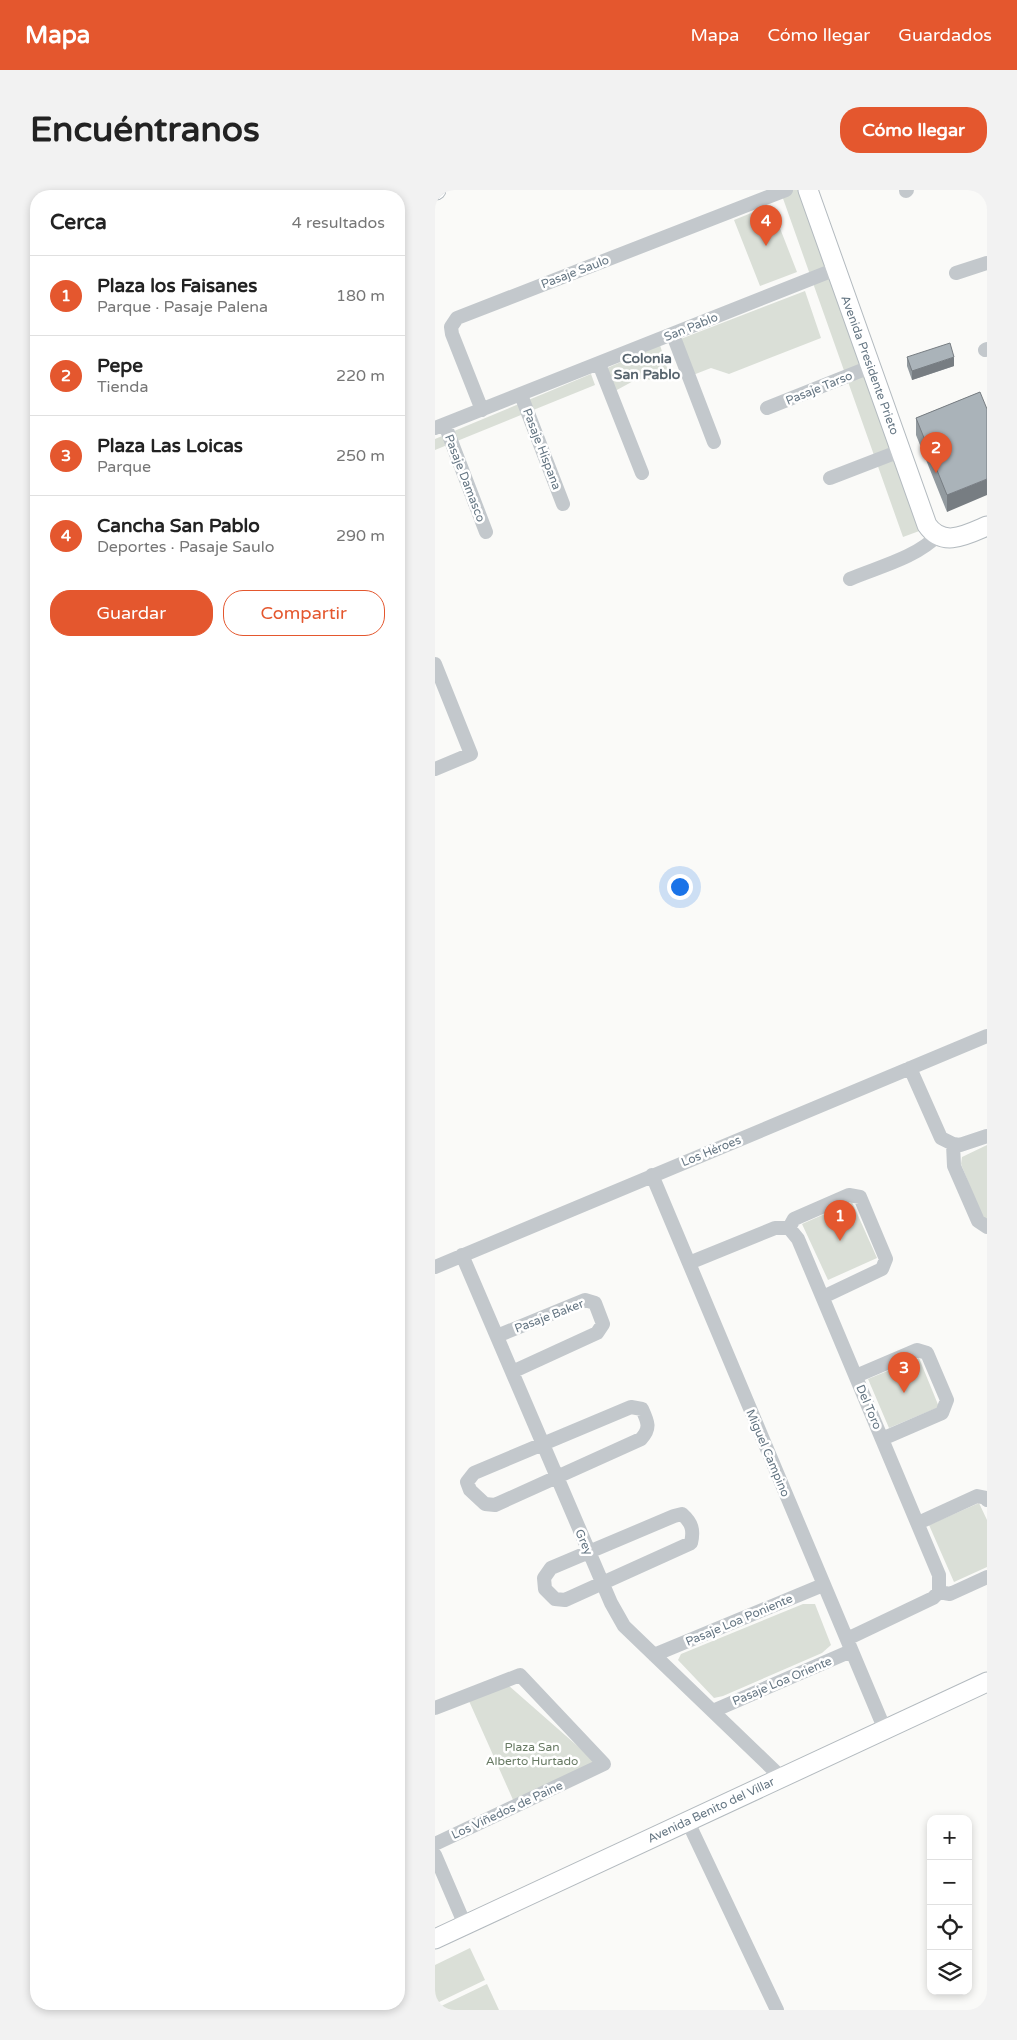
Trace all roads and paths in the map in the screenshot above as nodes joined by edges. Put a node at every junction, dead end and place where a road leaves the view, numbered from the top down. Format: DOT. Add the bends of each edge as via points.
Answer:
graph roads {
  1 [pos="786,190"];
  2 [pos="808,190"];
  3 [pos="987,262"];
  4 [pos="836,269"];
  5 [pos="955,273"];
  6 [pos="673,335"];
  7 [pos="599,364"];
  8 [pos="870,367"];
  9 [pos="521,395"];
  10 [pos="767,408"];
  11 [pos="483,410"];
  12 [pos="440,426"];
  13 [pos="714,442"];
  14 [pos="900,450"];
  15 [pos="642,473"];
  16 [pos="830,478"];
  17 [pos="563,504"];
  18 [pos="987,526"];
  19 [pos="486,532"];
  20 [pos="937,535"];
  21 [pos="850,579"];
  22 [pos="435,664"];
  23 [pos="438,679"];
  24 [pos="435,769"];
  25 [pos="987,1036"];
  26 [pos="910,1068"];
  27 [pos="987,1136"];
  28 [pos="953,1144"];
  29 [pos="652,1175"];
  30 [pos="987,1227"];
  31 [pos="789,1228"];
  32 [pos="462,1255"];
  33 [pos="689,1263"];
  34 [pos="435,1267"];
  35 [pos="823,1297"];
  36 [pos="497,1336"];
  37 [pos="512,1372"];
  38 [pos="856,1376"];
  39 [pos="882,1439"];
  40 [pos="543,1445"];
  41 [pos="557,1477"];
  42 [pos="987,1500"];
  43 [pos="917,1523"];
  44 [pos="589,1552"];
  45 [pos="987,1577"];
  46 [pos="603,1583"];
  47 [pos="823,1585"];
  48 [pos="939,1592"];
  49 [pos="849,1645"];
  50 [pos="654,1655"];
  51 [pos="987,1682"];
  52 [pos="435,1708"];
  53 [pos="713,1711"];
  54 [pos="885,1730"];
  55 [pos="781,1777"];
  56 [pos="687,1820"];
  57 [pos="435,1844"];
  58 [pos="435,1856"];
  59 [pos="465,1924"];
  60 [pos="435,1939"];
  61 [pos="777,2010"];
  1 -- 11 [label="street, Pasaje Saulo" via="457,318 452,323 452,334"];
  2 -- 4 [label="street, Avenida Presidente Prieto"];
  3 -- 5 [label="street"];
  4 -- 6 [label="street, San Pablo"];
  4 -- 8 [label="street, Avenida Presidente Prieto"];
  6 -- 7 [label="street, San Pablo"];
  6 -- 13 [label="street"];
  7 -- 9 [label="street, San Pablo"];
  7 -- 15 [label="street"];
  8 -- 10 [label="street, Pasaje Tarso"];
  8 -- 14 [label="street, Avenida Presidente Prieto"];
  9 -- 11 [label="street, San Pablo"];
  9 -- 17 [label="street, Pasaje Hispana"];
  11 -- 12 [label="street, San Pablo"];
  12 -- 19 [label="street, Pasaje Damasco"];
  14 -- 16 [label="street"];
  14 -- 20 [label="street, Avenida Presidente Prieto" via="927,525"];
  18 -- 20 [label="street" via="956,538"];
  20 -- 21 [label="street" via="915,552"];
  22 -- 23 [label="street"];
  23 -- 24 [label="street" via="471,754"];
  25 -- 26 [label="street, Los Héroes"];
  26 -- 28 [label="street" via="941,1138"];
  26 -- 29 [label="street, Los Héroes"];
  27 -- 28 [label="street" via="966,1145"];
  28 -- 30 [label="street" via="954,1166 978,1221"];
  29 -- 32 [label="street, Los Héroes"];
  29 -- 33 [label="street, Miguel Campino"];
  31 -- 33 [label="street" via="775,1228"];
  31 -- 35 [label="street, Del Toro" via="798,1239"];
  31 -- 35 [label="street" via="794,1219 803,1215 849,1195 860,1197 887,1259 882,1269"];
  32 -- 34 [label="street, Los Héroes"];
  32 -- 36 [label="street, Grey"];
  33 -- 47 [label="street, Miguel Campino"];
  35 -- 38 [label="street, Del Toro"];
  36 -- 37 [label="street, Grey"];
  36 -- 37 [label="street, Pasaje Baker" via="585,1300 595,1303 603,1324 597,1333"];
  37 -- 40 [label="street, Grey"];
  38 -- 39 [label="street, Del Toro"];
  38 -- 39 [label="street" via="917,1350 927,1353 947,1400 942,1413"];
  39 -- 43 [label="street, Del Toro"];
  40 -- 41 [label="street, Grey"];
  40 -- 41 [label="street" via="474,1474 467,1482 470,1490 485,1504 495,1505"];
  40 -- 41 [label="street" via="631,1407 642,1409 649,1424 641,1439"];
  41 -- 44 [label="street, Grey"];
  42 -- 43 [label="street" via="977,1496"];
  43 -- 48 [label="street, Del Toro" via="939,1575"];
  44 -- 46 [label="street, Grey"];
  44 -- 46 [label="street" via="551,1568 544,1578 545,1590 555,1599 565,1600"];
  44 -- 46 [label="street" via="674,1516 682,1514 689,1521 693,1532 691,1543"];
  45 -- 48 [label="street" via="949,1594"];
  46 -- 50 [label="street, Grey" via="624,1626"];
  47 -- 49 [label="street, Miguel Campino"];
  47 -- 50 [label="street, Pasaje Loa Poniente"];
  48 -- 49 [label="street"];
  49 -- 53 [label="street, Pasaje Loa Oriente"];
  49 -- 54 [label="street, Miguel Campino"];
  50 -- 53 [label="street, Grey"];
  51 -- 54 [label="street, Avenida Benito del Villar"];
  52 -- 57 [label="street, Los Viñedos de Paine" via="520,1675 604,1764"];
  53 -- 55 [label="street, Grey"];
  54 -- 55 [label="street, Avenida Benito del Villar"];
  55 -- 56 [label="street, Avenida Benito del Villar"];
  56 -- 59 [label="street, Avenida Benito del Villar"];
  56 -- 61 [label="street"];
  58 -- 59 [label="street"];
  59 -- 60 [label="street, Avenida Benito del Villar"];
}
